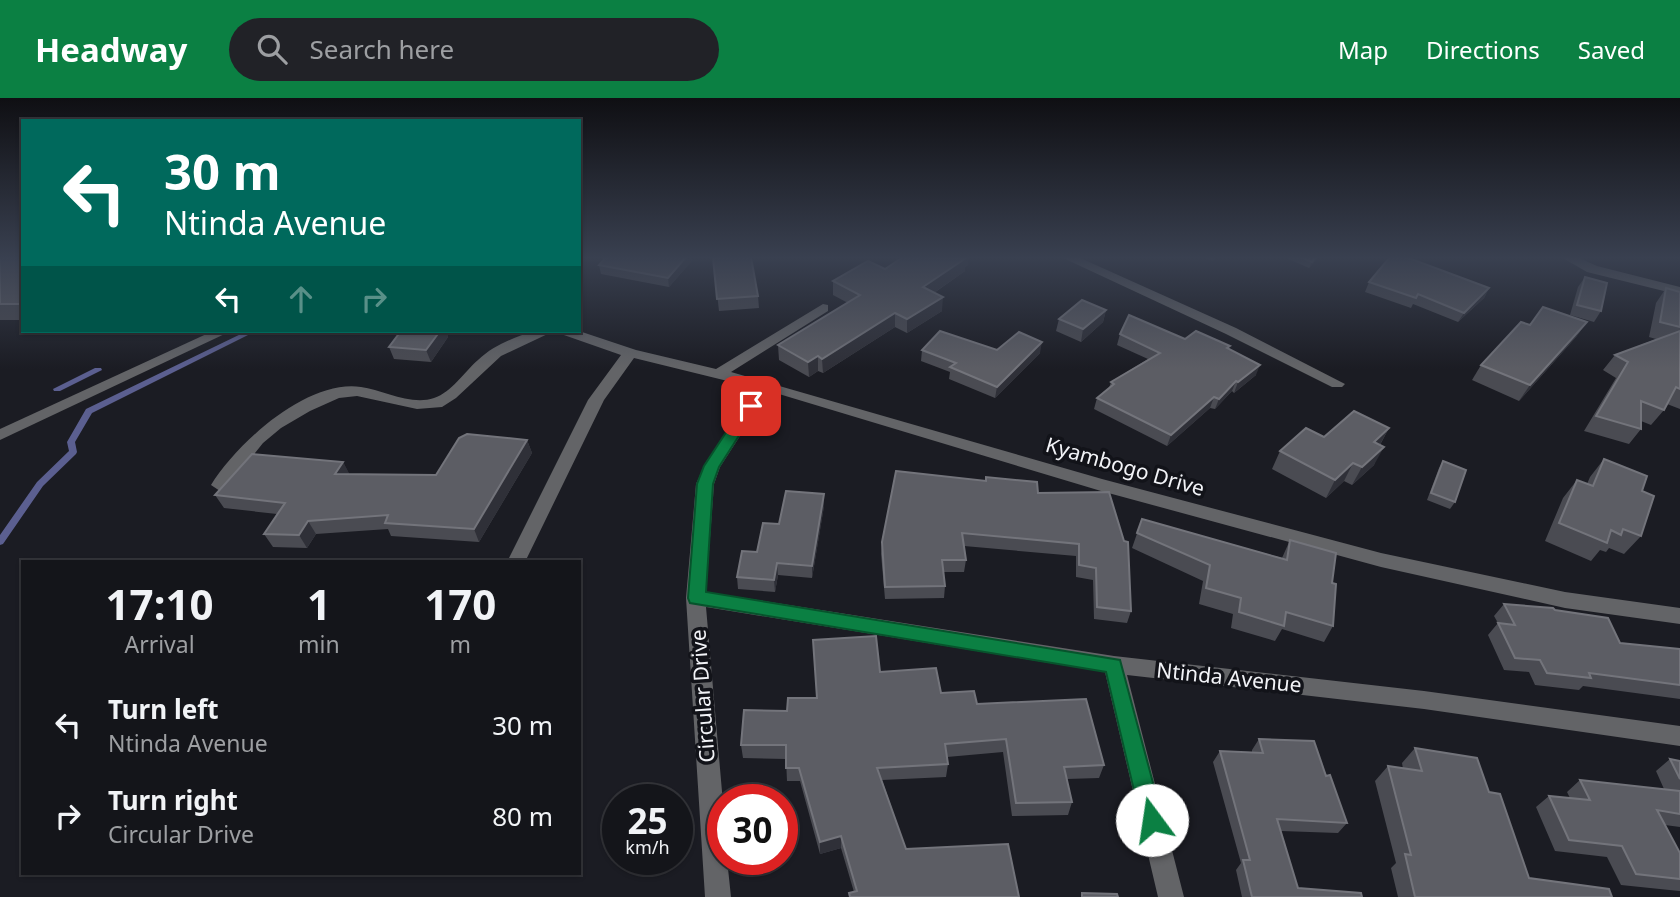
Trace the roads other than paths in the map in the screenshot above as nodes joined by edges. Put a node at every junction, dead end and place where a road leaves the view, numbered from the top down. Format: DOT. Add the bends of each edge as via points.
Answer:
graph roads {
  1 [pos="1150,294"];
  2 [pos="823,308"];
  3 [pos="220,333"];
  4 [pos="542,333"];
  5 [pos="572,333"];
  6 [pos="631,353"];
  7 [pos="719,373"];
  8 [pos="1337,384"];
  9 [pos="765,385"];
  10 [pos="0,435"];
  11 [pos="220,485"];
  12 [pos="517,560"];
  13 [pos="696,598"];
  14 [pos="1680,616"];
  15 [pos="1114,666"];
  16 [pos="1680,736"];
  17 [pos="718,897"];
  18 [pos="1171,897"];
  1 -- 8 [label="street"];
  2 -- 7 [label="street"];
  3 -- 10 [label="street"];
  4 -- 11 [label="street" via="503,348 437,402 424,405 354,390 327,397 258,437"];
  5 -- 6 [label="street, Kyambogo Drive"];
  6 -- 7 [label="street, Kyambogo Drive"];
  6 -- 12 [label="street" via="596,400"];
  7 -- 9 [label="street, Kyambogo Drive"];
  9 -- 13 [label="street, Circular Drive" via="705,484"];
  9 -- 14 [label="street, Kyambogo Drive" via="1101,485 1381,560 1564,600"];
  13 -- 15 [label="street, Ntinda Avenue"];
  13 -- 17 [label="street, Circular Drive"];
  15 -- 16 [label="street, Ntinda Avenue" via="1424,700"];
  15 -- 18 [label="street"];
}
